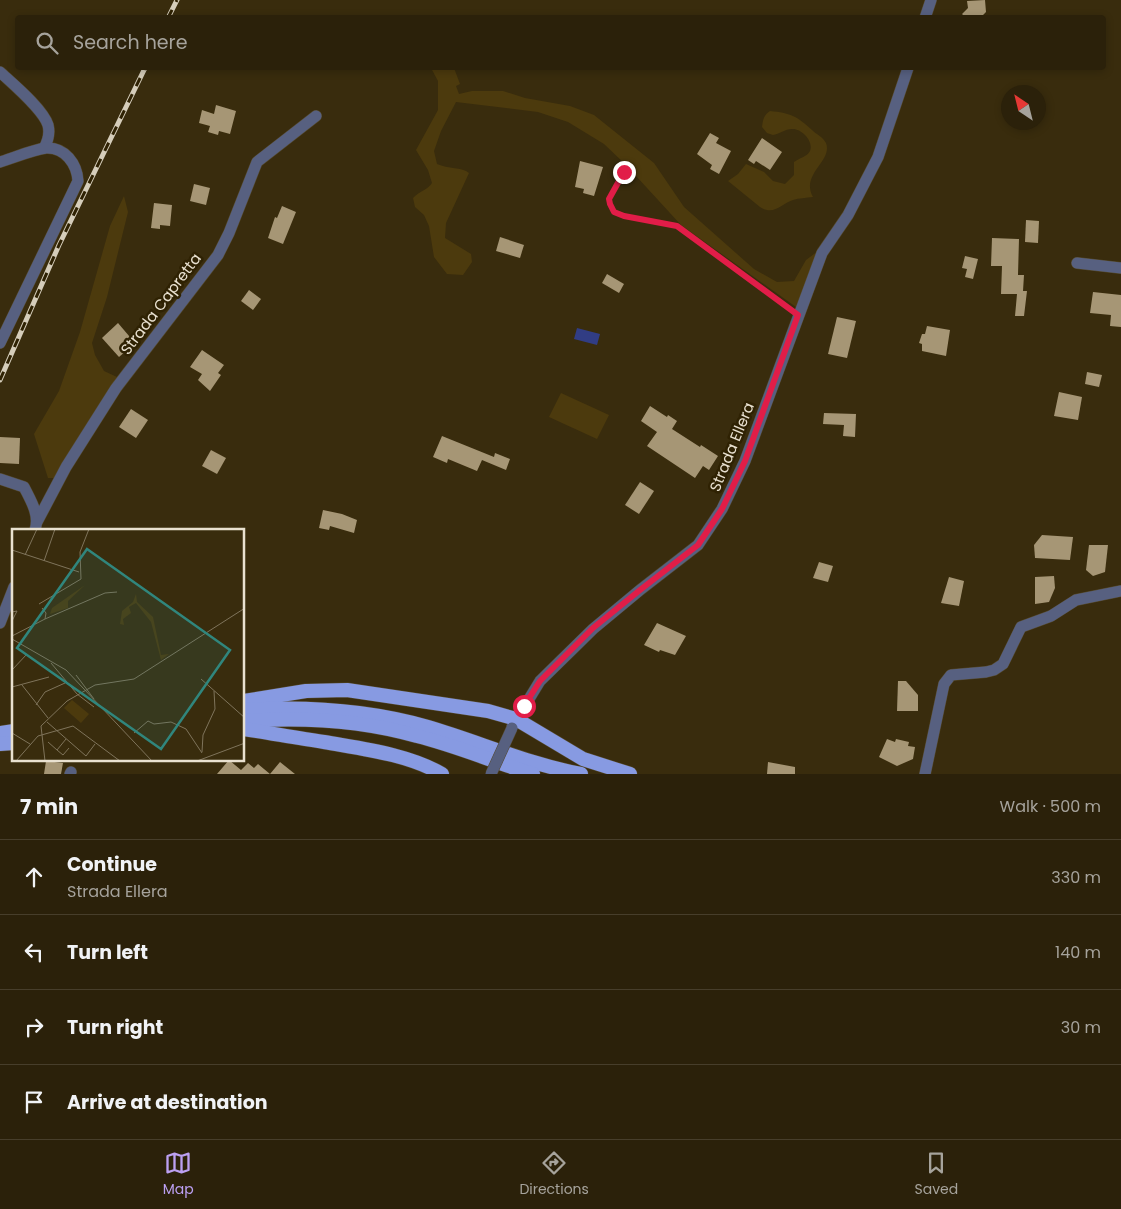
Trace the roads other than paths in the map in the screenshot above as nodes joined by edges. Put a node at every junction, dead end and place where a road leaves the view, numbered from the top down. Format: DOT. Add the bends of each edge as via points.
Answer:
graph roads {
  1 [pos="931,0"];
  2 [pos="926,15"];
  3 [pos="907,70"];
  4 [pos="0,72"];
  5 [pos="316,116"];
  6 [pos="44,148"];
  7 [pos="0,162"];
  8 [pos="1077,263"];
  9 [pos="1121,268"];
  10 [pos="0,343"];
  11 [pos="0,479"];
  12 [pos="36,526"];
  13 [pos="12,592"];
  14 [pos="1121,592"];
  15 [pos="0,622"];
  16 [pos="245,702"];
  17 [pos="245,710"];
  18 [pos="245,721"];
  19 [pos="514,724"];
  20 [pos="245,729"];
  21 [pos="442,774"];
  22 [pos="491,774"];
  23 [pos="533,774"];
  24 [pos="581,774"];
  25 [pos="630,774"];
  26 [pos="925,774"];
  1 -- 2 [label="street"];
  3 -- 19 [label="street, Strada Ellera" via="878,157 848,215 822,253 745,461 722,509 698,545 593,628 567,653 540,681"];
  4 -- 6 [label="street" via="45,120 49,131"];
  5 -- 12 [label="street, Strada Capretta" via="257,162 218,255 116,388 66,467"];
  6 -- 7 [label="street"];
  6 -- 10 [label="street" via="66,155 74,164 78,182"];
  8 -- 9 [label="street"];
  11 -- 12 [label="street, Strada Capretta" via="24,487 32,503"];
  13 -- 15 [label="street"];
  14 -- 26 [label="street" via="1076,600 1051,616 1021,627 1003,664 994,670 951,675 944,684"];
  16 -- 19 [label="highway" via="306,691 347,690 488,711"];
  17 -- 24 [label="highway" via="337,710 381,717 426,726 524,759"];
  18 -- 23 [label="highway" via="302,719 364,724 417,736"];
  19 -- 22 [label="street, Strada Ellera, bridge"];
  19 -- 25 [label="highway" via="583,759"];
  20 -- 21 [label="highway" via="400,758"];
}
